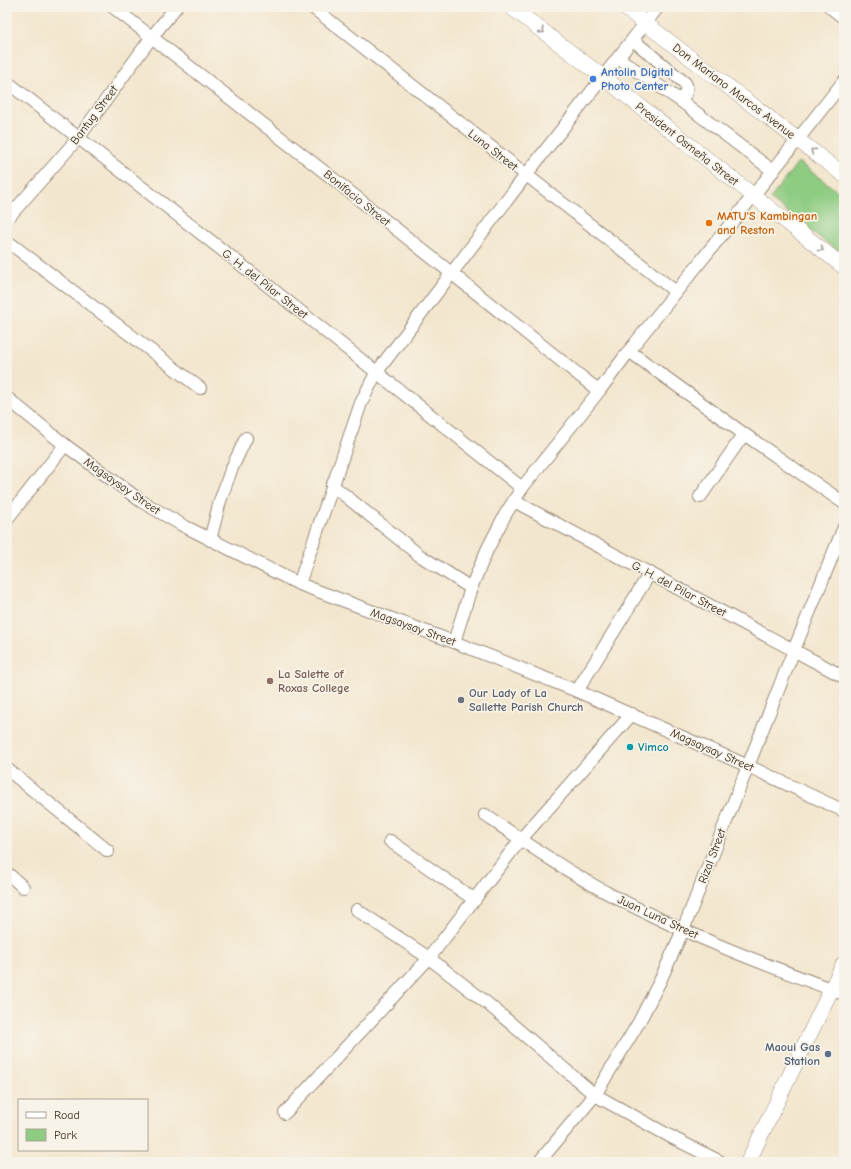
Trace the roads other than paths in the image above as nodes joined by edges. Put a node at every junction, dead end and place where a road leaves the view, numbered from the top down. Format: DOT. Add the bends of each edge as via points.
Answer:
graph roads {
  1 [pos="113,7"];
  2 [pos="176,7"];
  3 [pos="312,7"];
  4 [pos="511,7"];
  5 [pos="624,7"];
  6 [pos="658,7"];
  7 [pos="830,7"];
  8 [pos="844,18"];
  9 [pos="645,24"];
  10 [pos="151,38"];
  11 [pos="633,40"];
  12 [pos="618,58"];
  13 [pos="603,78"];
  14 [pos="844,81"];
  15 [pos="7,82"];
  16 [pos="681,101"];
  17 [pos="79,137"];
  18 [pos="798,140"];
  19 [pos="773,171"];
  20 [pos="526,175"];
  21 [pos="844,175"];
  22 [pos="754,196"];
  23 [pos="7,219"];
  24 [pos="7,241"];
  25 [pos="844,267"];
  26 [pos="451,274"];
  27 [pos="676,292"];
  28 [pos="629,351"];
  29 [pos="376,373"];
  30 [pos="200,388"];
  31 [pos="599,391"];
  32 [pos="7,398"];
  33 [pos="744,434"];
  34 [pos="246,438"];
  35 [pos="65,445"];
  36 [pos="332,485"];
  37 [pos="522,488"];
  38 [pos="700,497"];
  39 [pos="514,500"];
  40 [pos="844,503"];
  41 [pos="7,519"];
  42 [pos="844,527"];
  43 [pos="210,540"];
  44 [pos="650,573"];
  45 [pos="299,584"];
  46 [pos="471,588"];
  47 [pos="454,642"];
  48 [pos="794,650"];
  49 [pos="844,677"];
  50 [pos="577,691"];
  51 [pos="632,714"];
  52 [pos="748,766"];
  53 [pos="7,769"];
  54 [pos="844,811"];
  55 [pos="485,815"];
  56 [pos="521,839"];
  57 [pos="390,841"];
  58 [pos="108,851"];
  59 [pos="7,873"];
  60 [pos="23,887"];
  61 [pos="476,900"];
  62 [pos="357,910"];
  63 [pos="683,930"];
  64 [pos="429,958"];
  65 [pos="844,963"];
  66 [pos="838,992"];
  67 [pos="595,1095"];
  68 [pos="285,1113"];
  69 [pos="539,1162"];
  70 [pos="721,1162"];
  71 [pos="748,1162"];
  1 -- 10 [label="street, Bonifacio Street"];
  2 -- 10 [label="street, Bantug Street"];
  3 -- 20 [label="street, Luna Street"];
  4 -- 13 [label="main road, President Osmeña Street, one-way"];
  5 -- 9 [label="main road, Don Mariano Marcos Avenue"];
  6 -- 9 [label="street"];
  7 -- 8 [label="street"];
  9 -- 11 [label="street"];
  9 -- 18 [label="main road, Don Mariano Marcos Avenue"];
  10 -- 17 [label="street, Bantug Street"];
  10 -- 26 [label="street, Bonifacio Street"];
  11 -- 12 [label="street"];
  11 -- 16 [label="street" via="685,83 687,86"];
  12 -- 13 [label="street"];
  12 -- 16 [label="street"];
  13 -- 20 [label="street"];
  13 -- 22 [label="main road, President Osmeña Street"];
  14 -- 18 [label="street"];
  15 -- 17 [label="street, G. H. del Pilar Street"];
  16 -- 19 [label="street"];
  17 -- 23 [label="street, Bantug Street"];
  17 -- 29 [label="street, G. H. del Pilar Street"];
  18 -- 19 [label="street"];
  21 -- 18 [label="main road, Don Mariano Marcos Avenue, one-way"];
  19 -- 22 [label="street"];
  20 -- 26 [label="street"];
  20 -- 27 [label="street, Luna Street"];
  22 -- 25 [label="main road, President Osmeña Street, one-way"];
  22 -- 27 [label="street"];
  24 -- 30 [label="street"];
  26 -- 29 [label="street"];
  26 -- 31 [label="street, Bonifacio Street"];
  27 -- 28 [label="street"];
  28 -- 31 [label="street"];
  28 -- 33 [label="street"];
  29 -- 36 [label="street" via="361,403"];
  29 -- 37 [label="street, G. H. del Pilar Street"];
  31 -- 37 [label="street"];
  32 -- 35 [label="street, Magsaysay Street"];
  33 -- 38 [label="street"];
  33 -- 40 [label="street"];
  34 -- 43 [label="street" via="220,501"];
  35 -- 41 [label="street"];
  35 -- 43 [label="street, Magsaysay Street" via="141,501"];
  36 -- 45 [label="street"];
  36 -- 46 [label="street" via="419,555"];
  37 -- 39 [label="street"];
  39 -- 44 [label="street, G. H. del Pilar Street"];
  39 -- 46 [label="street" via="487,550"];
  42 -- 48 [label="street, Rizal Street"];
  43 -- 45 [label="street, Magsaysay Street"];
  44 -- 48 [label="street, G. H. del Pilar Street"];
  44 -- 50 [label="street"];
  45 -- 47 [label="street, Magsaysay Street"];
  46 -- 47 [label="street"];
  47 -- 50 [label="street, Magsaysay Street"];
  48 -- 49 [label="street, G. H. del Pilar Street"];
  48 -- 52 [label="street, Rizal Street"];
  50 -- 51 [label="street, Magsaysay Street"];
  51 -- 52 [label="street, Magsaysay Street"];
  51 -- 56 [label="street"];
  52 -- 54 [label="street, Magsaysay Street"];
  52 -- 63 [label="street, Rizal Street"];
  53 -- 58 [label="street"];
  55 -- 56 [label="street, Juan Luna Street"];
  56 -- 61 [label="street"];
  56 -- 63 [label="street, Juan Luna Street" via="612,896"];
  57 -- 61 [label="street"];
  59 -- 60 [label="street"];
  61 -- 64 [label="street"];
  62 -- 64 [label="street"];
  63 -- 66 [label="street, Juan Luna Street"];
  63 -- 67 [label="street, Rizal Street" via="639,1022"];
  64 -- 67 [label="street" via="488,1004"];
  64 -- 68 [label="street"];
  65 -- 66 [label="main road"];
  66 -- 71 [label="main road"];
  67 -- 69 [label="street, Rizal Street"];
  67 -- 70 [label="street"];
}
